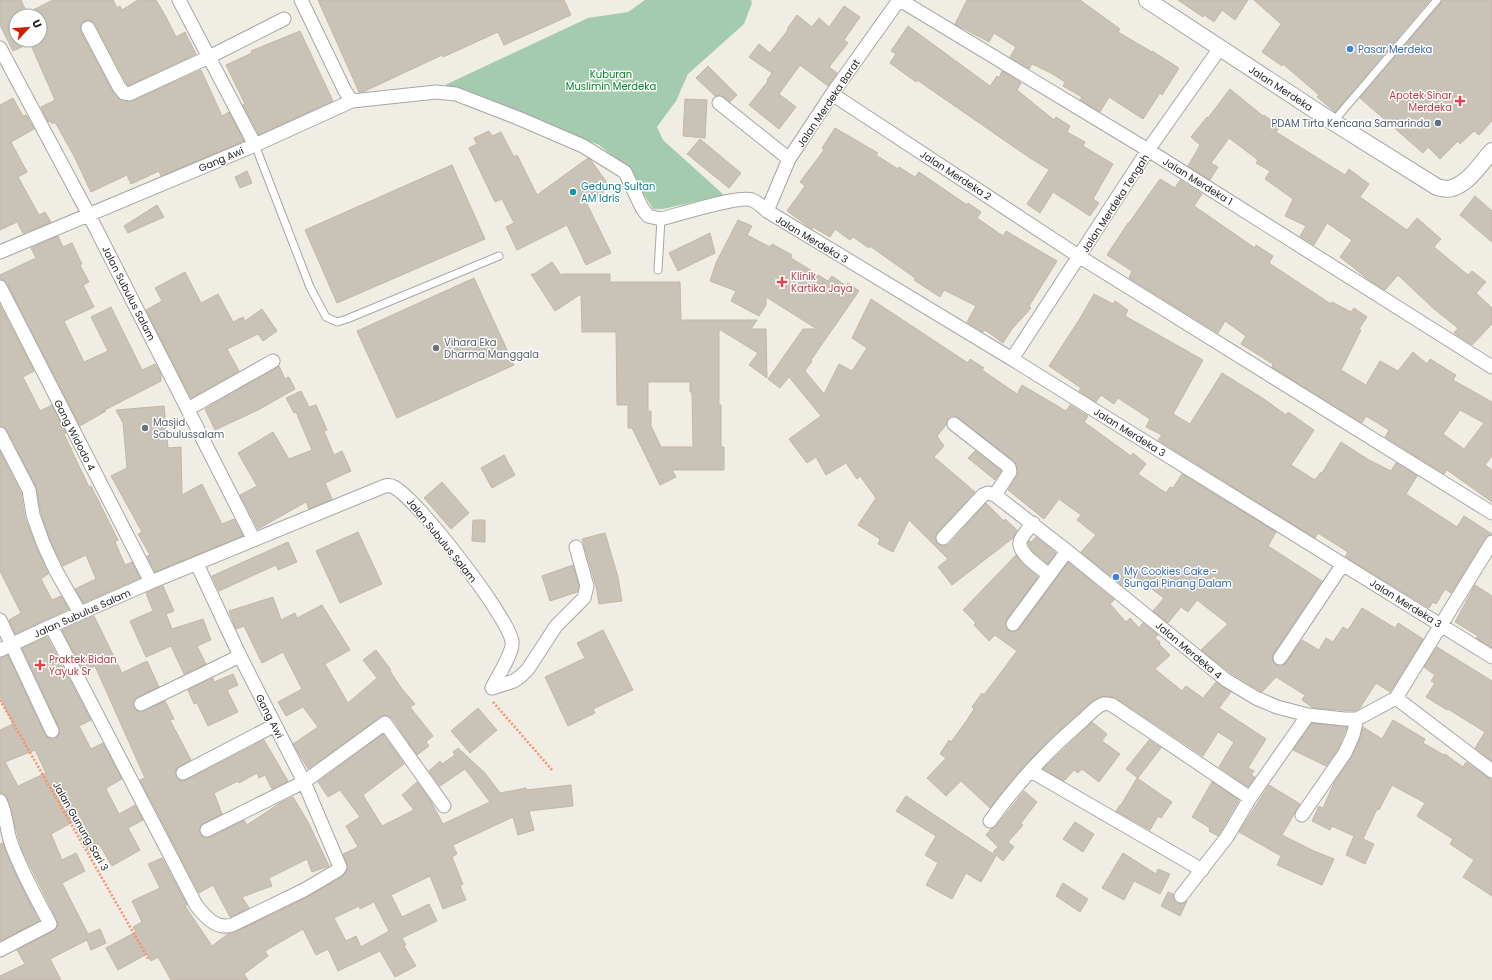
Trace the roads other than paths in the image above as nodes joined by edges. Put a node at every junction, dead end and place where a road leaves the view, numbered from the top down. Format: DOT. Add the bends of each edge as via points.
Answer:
graph roads {
  1 [pos="179,0"];
  2 [pos="301,0"];
  3 [pos="900,0"];
  4 [pos="1147,0"];
  5 [pos="1437,0"];
  6 [pos="284,19"];
  7 [pos="88,28"];
  8 [pos="0,48"];
  9 [pos="1220,48"];
  10 [pos="209,57"];
  11 [pos="832,94"];
  12 [pos="352,101"];
  13 [pos="719,103"];
  14 [pos="1333,122"];
  15 [pos="255,146"];
  16 [pos="1148,150"];
  17 [pos="1492,151"];
  18 [pos="790,159"];
  19 [pos="766,211"];
  20 [pos="89,215"];
  21 [pos="661,219"];
  22 [pos="0,252"];
  23 [pos="499,256"];
  24 [pos="1080,257"];
  25 [pos="658,270"];
  26 [pos="0,287"];
  27 [pos="1012,359"];
  28 [pos="273,361"];
  29 [pos="1492,367"];
  30 [pos="188,409"];
  31 [pos="954,424"];
  32 [pos="0,434"];
  33 [pos="995,495"];
  34 [pos="1492,513"];
  35 [pos="1033,523"];
  36 [pos="943,538"];
  37 [pos="254,540"];
  38 [pos="1492,542"];
  39 [pos="576,547"];
  40 [pos="1068,551"];
  41 [pos="197,564"];
  42 [pos="1343,564"];
  43 [pos="1050,575"];
  44 [pos="151,582"];
  45 [pos="80,613"];
  46 [pos="0,620"];
  47 [pos="1013,624"];
  48 [pos="1442,625"];
  49 [pos="52,626"];
  50 [pos="6,647"];
  51 [pos="240,656"];
  52 [pos="1492,657"];
  53 [pos="1280,658"];
  54 [pos="1396,698"];
  55 [pos="141,704"];
  56 [pos="1308,715"];
  57 [pos="1357,719"];
  58 [pos="275,725"];
  59 [pos="52,731"];
  60 [pos="1031,771"];
  61 [pos="1492,771"];
  62 [pos="183,773"];
  63 [pos="304,782"];
  64 [pos="1250,798"];
  65 [pos="0,801"];
  66 [pos="444,806"];
  67 [pos="1302,815"];
  68 [pos="990,821"];
  69 [pos="207,830"];
  70 [pos="1202,870"];
  71 [pos="1181,896"];
  72 [pos="0,950"];
  1 -- 10 [label="street"];
  2 -- 12 [label="street"];
  3 -- 11 [label="street, Jalan Merdeka Barat"];
  3 -- 16 [label="street, Jalan Merdeka 1"];
  4 -- 9 [label="street, Jalan Merdeka"];
  5 -- 14 [label="lane"];
  6 -- 10 [label="street"];
  7 -- 10 [label="street" via="119,87 127,93 132,93"];
  8 -- 20 [label="street, Jalan Subulus Salam"];
  9 -- 14 [label="street, Jalan Merdeka"];
  9 -- 16 [label="street, Jalan Merdeka Tengah"];
  10 -- 15 [label="street"];
  11 -- 18 [label="street, Jalan Merdeka Barat"];
  11 -- 24 [label="street, Jalan Merdeka 2"];
  12 -- 15 [label="street, Gang Awi"];
  12 -- 21 [label="street, Gang Awi" via="436,92 456,94 583,146 616,166 625,172 648,216"];
  13 -- 18 [label="street"];
  14 -- 17 [label="street, Jalan Merdeka" via="1444,189 1453,188 1469,177"];
  15 -- 20 [label="street, Gang Awi"];
  15 -- 23 [label="lane" via="310,286 326,317 334,322 347,319"];
  16 -- 24 [label="street, Jalan Merdeka Tengah"];
  16 -- 29 [label="street, Jalan Merdeka 1"];
  18 -- 19 [label="street, Jalan Merdeka Barat"];
  19 -- 21 [label="street, Jalan Merdeka 3" via="750,199 737,199"];
  19 -- 27 [label="street, Jalan Merdeka 3"];
  20 -- 22 [label="street, Gang Awi"];
  20 -- 30 [label="street, Jalan Subulus Salam"];
  21 -- 25 [label="lane"];
  24 -- 27 [label="street, Jalan Merdeka Tengah"];
  24 -- 34 [label="street, Jalan Merdeka 2"];
  26 -- 44 [label="street, Gang Widodo 4"];
  27 -- 42 [label="street, Jalan Merdeka 3"];
  28 -- 30 [label="street"];
  30 -- 37 [label="street, Jalan Subulus Salam"];
  31 -- 33 [label="street" via="1009,467 1010,472"];
  32 -- 45 [label="street" via="31,493 34,515 56,571"];
  33 -- 35 [label="street, Jalan Merdeka 4"];
  33 -- 36 [label="street" via="984,494"];
  35 -- 40 [label="street, Jalan Merdeka 4"];
  35 -- 43 [label="street" via="1021,540 1020,547 1025,555"];
  37 -- 39 [label="street, Jalan Subulus Salam" via="380,488 389,485 395,487 414,504 462,563 493,604 507,628 512,640 512,650 492,688 521,676 556,626 584,598 587,586"];
  37 -- 41 [label="street, Jalan Subulus Salam"];
  38 -- 48 [label="street"];
  40 -- 43 [label="street"];
  40 -- 56 [label="street, Jalan Merdeka 4" via="1226,680 1277,707"];
  41 -- 44 [label="street, Jalan Subulus Salam"];
  41 -- 51 [label="street, Gang Awi"];
  42 -- 48 [label="street, Jalan Merdeka 3"];
  42 -- 53 [label="street"];
  43 -- 47 [label="street"];
  44 -- 45 [label="street, Jalan Subulus Salam"];
  45 -- 49 [label="street, Jalan Subulus Salam"];
  46 -- 50 [label="street"];
  48 -- 52 [label="street, Jalan Merdeka 3"];
  48 -- 54 [label="street"];
  49 -- 50 [label="street, Jalan Subulus Salam"];
  49 -- 63 [label="street, Gang Awi" via="196,905 211,921 221,926 232,925 304,890 338,870 339,864"];
  50 -- 59 [label="street"];
  51 -- 55 [label="street"];
  51 -- 58 [label="street, Gang Awi"];
  54 -- 57 [label="street"];
  54 -- 61 [label="street"];
  56 -- 57 [label="street, Jalan Merdeka 4"];
  56 -- 64 [label="street"];
  57 -- 67 [label="street" via="1345,753"];
  58 -- 62 [label="street"];
  58 -- 63 [label="street, Gang Awi"];
  60 -- 64 [label="street" via="1066,734 1106,703"];
  60 -- 68 [label="street"];
  60 -- 70 [label="street"];
  63 -- 66 [label="street" via="385,723"];
  63 -- 69 [label="street"];
  64 -- 70 [label="street" via="1227,837"];
  65 -- 72 [label="street" via="13,849 50,924"];
  70 -- 71 [label="street"];
}
